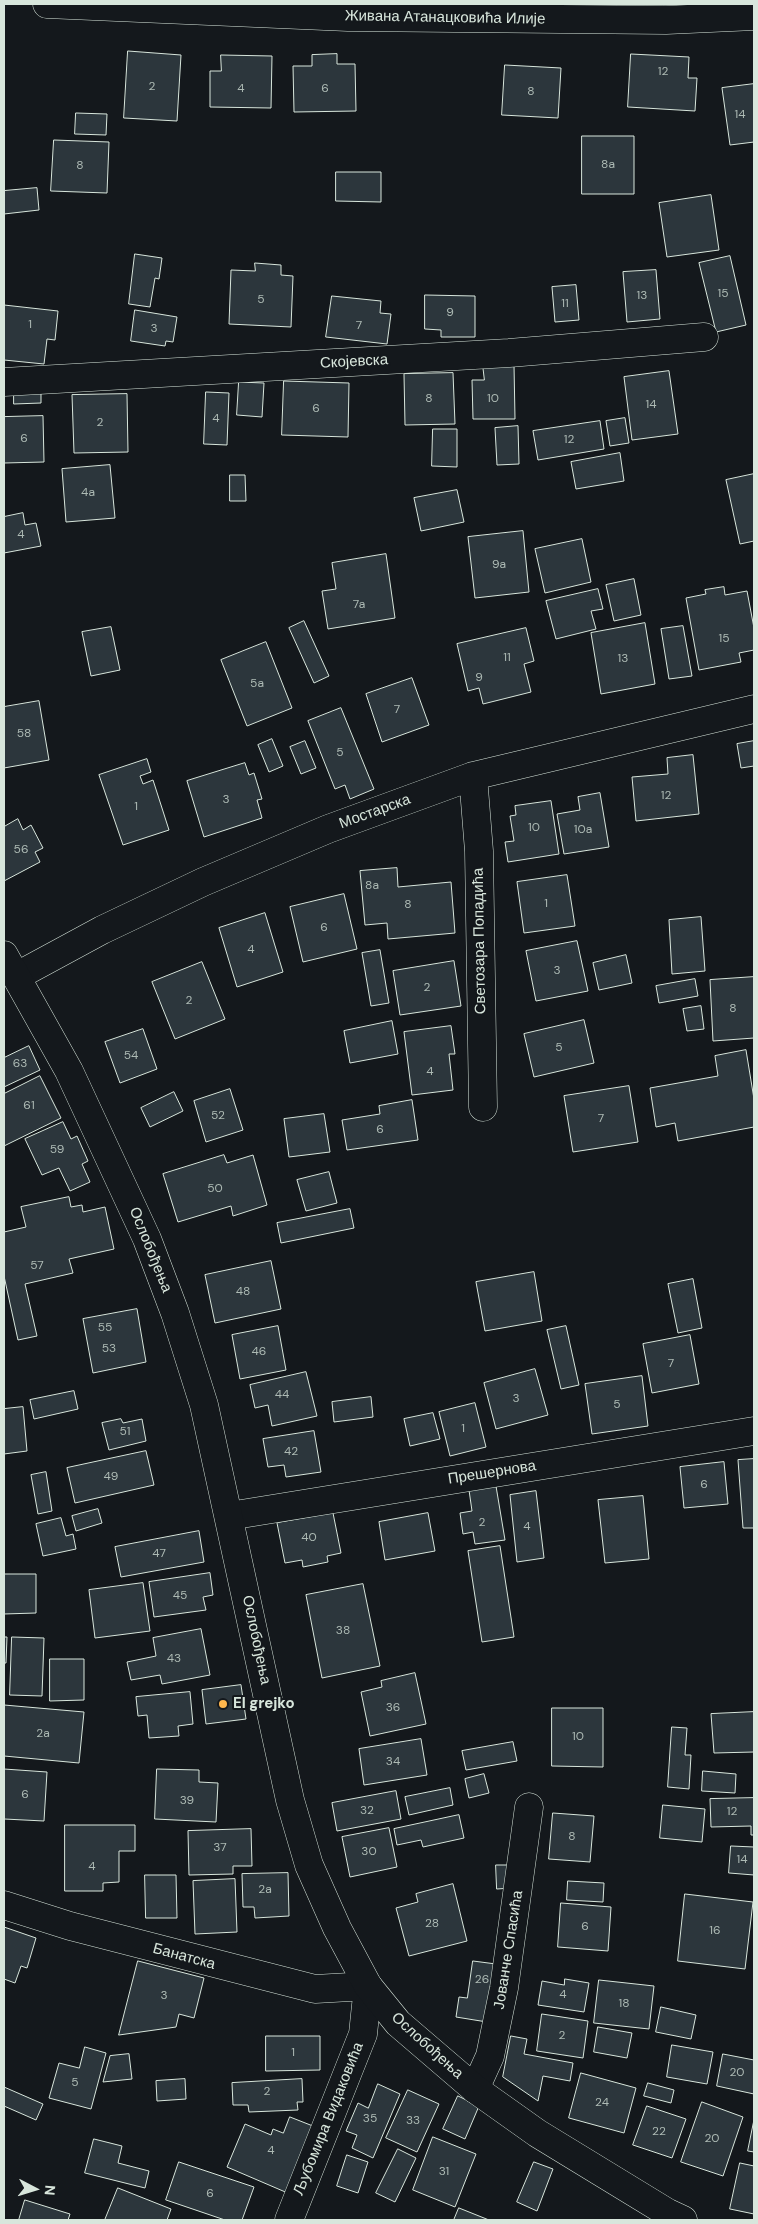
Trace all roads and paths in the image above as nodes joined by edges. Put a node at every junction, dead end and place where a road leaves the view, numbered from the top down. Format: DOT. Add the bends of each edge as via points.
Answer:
graph roads {
  1 [pos="47,4"];
  2 [pos="754,16"];
  3 [pos="704,337"];
  4 [pos="4,382"];
  5 [pos="754,708"];
  6 [pos="473,776"];
  7 [pos="8,962"];
  8 [pos="483,1107"];
  9 [pos="754,1431"];
  10 [pos="229,1516"];
  11 [pos="529,1807"];
  12 [pos="4,1905"];
  13 [pos="368,1986"];
  14 [pos="475,2089"];
  15 [pos="289,2220"];
  16 [pos="684,2220"];
  1 -- 2 [label="street, Живана Атанацковића Илије" via="348,17 666,20"];
  3 -- 4 [label="street, Скојевска" via="509,353"];
  5 -- 6 [label="street, Мостарска"];
  6 -- 7 [label="street, Мостарска" via="328,829 203,882 102,930"];
  6 -- 8 [label="street, Светозара Попадића" via="479,851"];
  7 -- 10 [label="street, Ослобођења" via="69,1071 147,1239 204,1405"];
  9 -- 10 [label="street, Прешернова"];
  10 -- 13 [label="street, Ослобођења" via="290,1800 309,1865"];
  11 -- 14 [label="street, Јованче Спасића" via="504,1988 490,2056"];
  12 -- 13 [label="street, Банатска" via="70,1926 315,1989"];
  13 -- 14 [label="street, Ослобођења" via="398,2023"];
  13 -- 15 [label="street, Љубомира Видаковића" via="363,2034"];
  14 -- 16 [label="street, Ослобођења" via="537,2133"];
}
